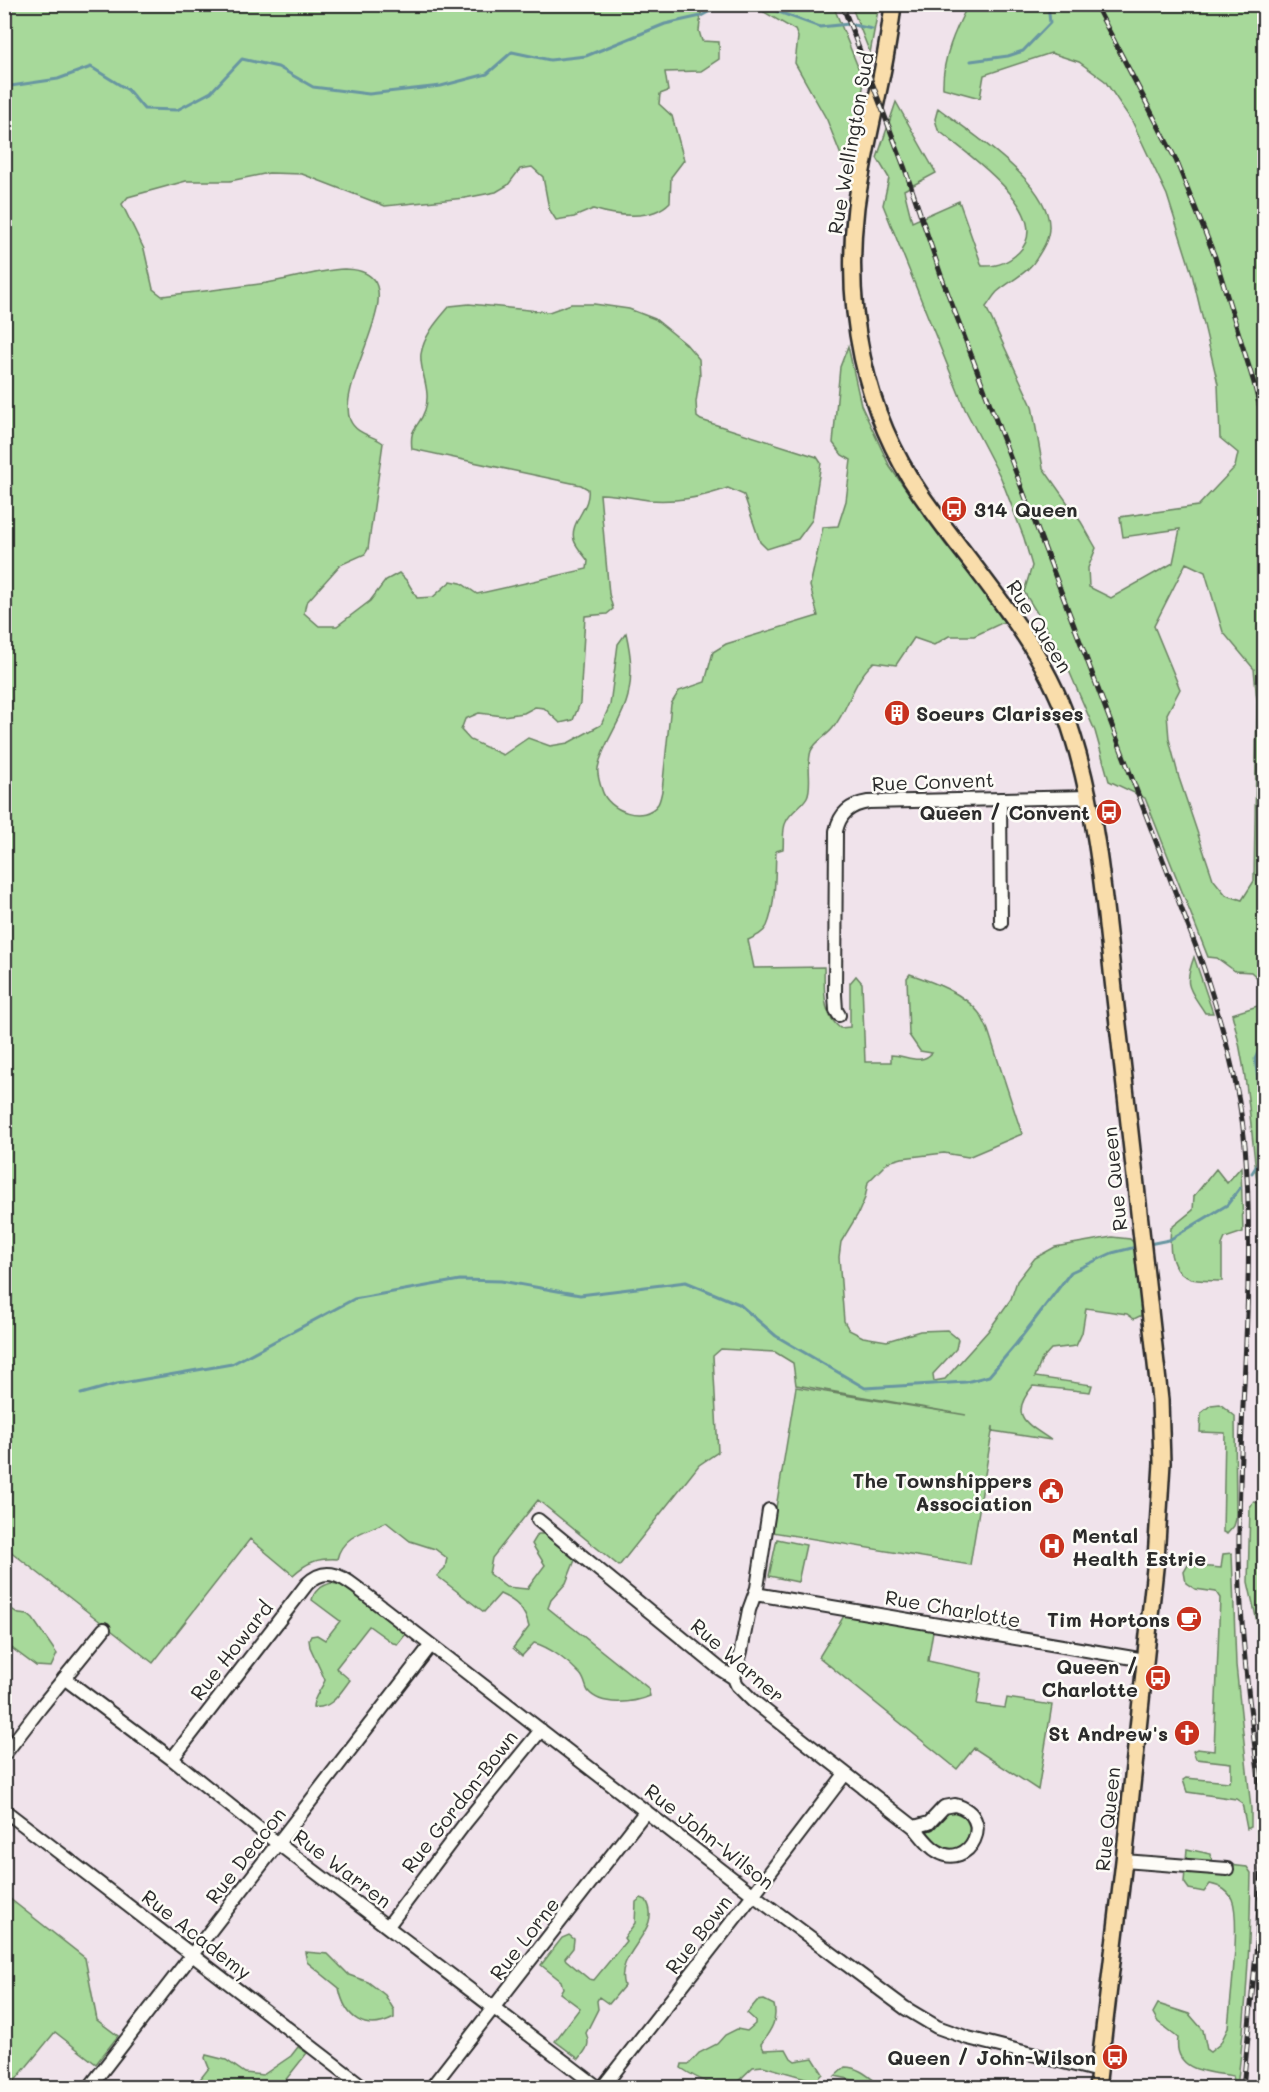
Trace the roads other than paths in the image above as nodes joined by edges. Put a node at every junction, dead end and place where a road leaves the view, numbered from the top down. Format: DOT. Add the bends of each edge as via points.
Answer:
graph roads {
  1 [pos="893,4"];
  2 [pos="857,325"];
  3 [pos="1088,797"];
  4 [pos="1000,799"];
  5 [pos="1001,924"];
  6 [pos="839,1015"];
  7 [pos="769,1510"];
  8 [pos="538,1520"];
  9 [pos="328,1574"];
  10 [pos="755,1594"];
  11 [pos="104,1629"];
  12 [pos="431,1645"];
  13 [pos="1145,1660"];
  14 [pos="64,1678"];
  15 [pos="734,1678"];
  16 [pos="541,1730"];
  17 [pos="4,1755"];
  18 [pos="172,1759"];
  19 [pos="845,1774"];
  20 [pos="4,1810"];
  21 [pos="646,1811"];
  22 [pos="914,1827"];
  23 [pos="279,1844"];
  24 [pos="1124,1861"];
  25 [pos="1227,1869"];
  26 [pos="753,1894"];
  27 [pos="388,1926"];
  28 [pos="192,1955"];
  29 [pos="495,2007"];
  30 [pos="1099,2071"];
  31 [pos="89,2088"];
  32 [pos="365,2088"];
  33 [pos="431,2088"];
  34 [pos="600,2088"];
  35 [pos="1097,2088"];
  1 -- 2 [label="main road, Rue Wellington Sud" via="856,208 852,269"];
  2 -- 3 [label="main road, Rue Queen" via="866,375 888,435 912,481 1006,607 1048,674 1071,729"];
  3 -- 4 [label="street, Rue Convent"];
  3 -- 13 [label="main road, Rue Queen" via="1106,917 1162,1423 1160,1514"];
  4 -- 5 [label="street"];
  4 -- 6 [label="street, Rue Convent" via="868,802 843,813 836,840 835,1002"];
  7 -- 10 [label="street"];
  8 -- 15 [label="street, Rue Warner"];
  9 -- 12 [label="street, Rue John-Wilson" via="346,1579"];
  9 -- 18 [label="street, Rue Howard" via="314,1577 307,1584"];
  10 -- 13 [label="street, Rue Charlotte"];
  10 -- 15 [label="street"];
  11 -- 14 [label="street"];
  12 -- 16 [label="street, Rue John-Wilson"];
  12 -- 23 [label="street, Rue Deacon"];
  13 -- 24 [label="main road, Rue Queen"];
  14 -- 17 [label="street"];
  14 -- 18 [label="street, Rue Warren"];
  15 -- 19 [label="street, Rue Warner" via="753,1701"];
  16 -- 21 [label="street, Rue John-Wilson"];
  16 -- 27 [label="street, Rue Gordon-Bown"];
  18 -- 23 [label="street, Rue Warren"];
  19 -- 22 [label="street, Rue Warner"];
  19 -- 26 [label="street, Rue Bown"];
  20 -- 28 [label="street, Rue Academy"];
  21 -- 26 [label="street, Rue John-Wilson"];
  21 -- 29 [label="street, Rue Lorne"];
  22 -- 22 [label="street, Rue Warner" via="928,1823 944,1807 955,1805 974,1817 976,1839 966,1851 953,1855 938,1852"];
  23 -- 27 [label="street, Rue Warren"];
  23 -- 28 [label="street, Rue Deacon"];
  24 -- 25 [label="street"];
  24 -- 30 [label="main road, Rue Queen"];
  26 -- 30 [label="street, Rue John-Wilson" via="920,2018 968,2037"];
  26 -- 34 [label="street, Rue Bown"];
  27 -- 29 [label="street, Rue Warren"];
  28 -- 31 [label="street, Rue Deacon"];
  28 -- 32 [label="street, Rue Academy"];
  29 -- 33 [label="street, Rue Lorne"];
  29 -- 34 [label="street, Rue Warren"];
  30 -- 35 [label="main road, Rue Queen"];
}
